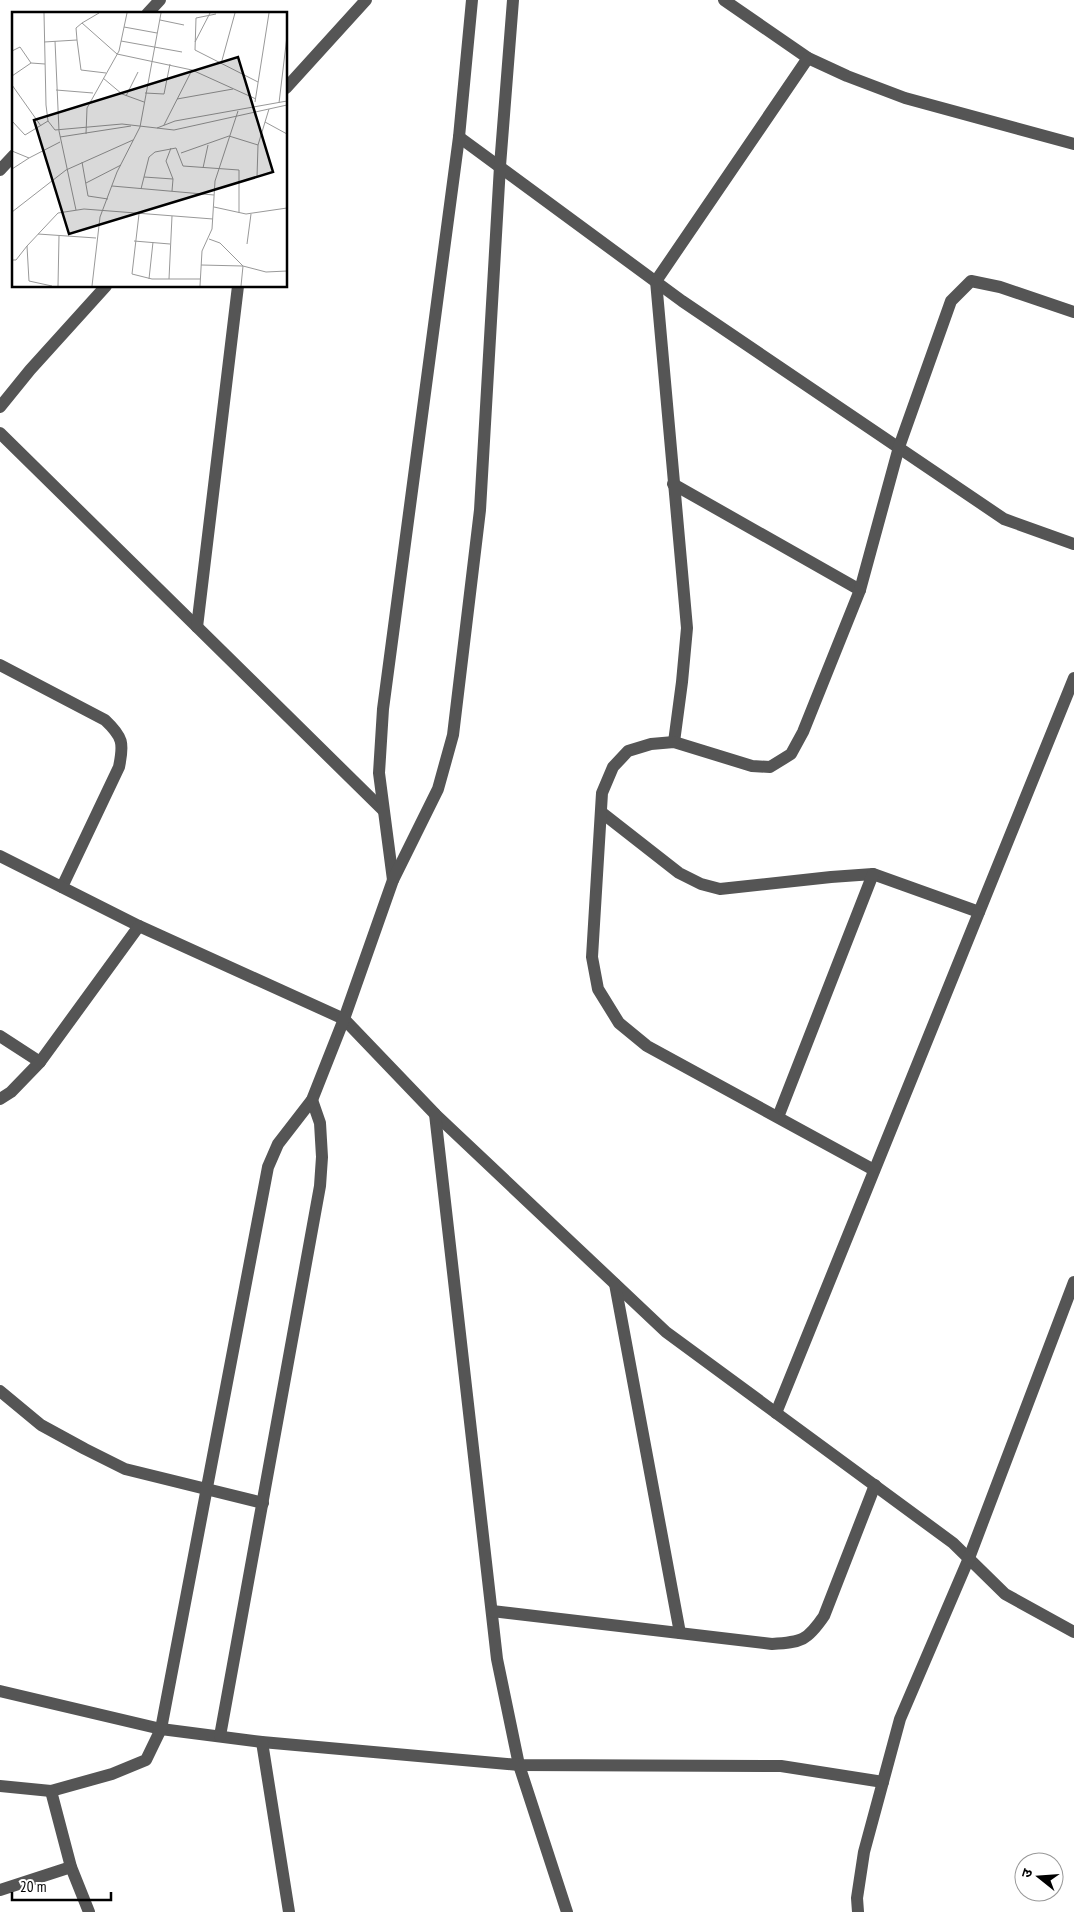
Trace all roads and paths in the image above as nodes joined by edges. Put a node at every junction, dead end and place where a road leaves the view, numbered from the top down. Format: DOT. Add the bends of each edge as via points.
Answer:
graph roads {
  1 [pos="160,0"];
  2 [pos="366,0"];
  3 [pos="472,0"];
  4 [pos="513,0"];
  5 [pos="724,0"];
  6 [pos="149,12"];
  7 [pos="808,58"];
  8 [pos="288,86"];
  9 [pos="459,136"];
  10 [pos="1074,144"];
  11 [pos="8,156"];
  12 [pos="500,166"];
  13 [pos="0,170"];
  14 [pos="656,281"];
  15 [pos="104,288"];
  16 [pos="238,288"];
  17 [pos="1074,312"];
  18 [pos="0,407"];
  19 [pos="0,433"];
  20 [pos="899,447"];
  21 [pos="674,484"];
  22 [pos="1074,544"];
  23 [pos="860,590"];
  24 [pos="197,626"];
  25 [pos="0,665"];
  26 [pos="1074,678"];
  27 [pos="674,742"];
  28 [pos="384,810"];
  29 [pos="601,812"];
  30 [pos="0,856"];
  31 [pos="872,874"];
  32 [pos="393,880"];
  33 [pos="62,887"];
  34 [pos="978,912"];
  35 [pos="139,926"];
  36 [pos="344,1018"];
  37 [pos="0,1036"];
  38 [pos="40,1062"];
  39 [pos="0,1099"];
  40 [pos="312,1100"];
  41 [pos="435,1114"];
  42 [pos="778,1118"];
  43 [pos="874,1170"];
  44 [pos="1074,1282"];
  45 [pos="615,1284"];
  46 [pos="0,1391"];
  47 [pos="776,1412"];
  48 [pos="875,1485"];
  49 [pos="206,1490"];
  50 [pos="263,1503"];
  51 [pos="969,1558"];
  52 [pos="492,1611"];
  53 [pos="1074,1632"];
  54 [pos="680,1633"];
  55 [pos="0,1691"];
  56 [pos="161,1728"];
  57 [pos="220,1736"];
  58 [pos="262,1742"];
  59 [pos="520,1765"];
  60 [pos="884,1782"];
  61 [pos="0,1786"];
  62 [pos="52,1791"];
  63 [pos="71,1867"];
  64 [pos="0,1890"];
  65 [pos="89,1912"];
  66 [pos="290,1912"];
  67 [pos="567,1912"];
  68 [pos="858,1912"];
  1 -- 6 [label="street"];
  2 -- 8 [label="street"];
  3 -- 9 [label="street"];
  4 -- 12 [label="street"];
  5 -- 7 [label="street"];
  7 -- 10 [label="street" via="905,98"];
  7 -- 14 [label="street"];
  9 -- 12 [label="street"];
  9 -- 28 [label="street" via="383,709 379,773"];
  11 -- 13 [label="street"];
  12 -- 14 [label="street"];
  12 -- 32 [label="street" via="480,510 453,735 438,789"];
  14 -- 20 [label="street"];
  14 -- 21 [label="street"];
  15 -- 18 [label="street"];
  16 -- 24 [label="street"];
  17 -- 20 [label="street" via="1000,287 971,282 951,301"];
  19 -- 24 [label="street"];
  20 -- 22 [label="street" via="1004,519"];
  20 -- 23 [label="street"];
  21 -- 23 [label="street"];
  21 -- 27 [label="street" via="687,628"];
  23 -- 27 [label="street" via="803,732 791,754 770,767 752,766"];
  24 -- 28 [label="street"];
  25 -- 33 [label="street" via="105,720 118,732 122,750 119,767"];
  26 -- 34 [label="street"];
  27 -- 29 [label="street" via="628,751 613,767 602,793"];
  28 -- 32 [label="street"];
  29 -- 31 [label="street" via="679,873 720,889"];
  29 -- 42 [label="street" via="592,957 598,989 619,1023 647,1046"];
  30 -- 33 [label="street"];
  31 -- 34 [label="street"];
  31 -- 42 [label="street"];
  32 -- 36 [label="street"];
  33 -- 35 [label="street"];
  34 -- 43 [label="street"];
  35 -- 36 [label="street"];
  35 -- 38 [label="street"];
  36 -- 40 [label="street"];
  36 -- 41 [label="street"];
  37 -- 38 [label="street"];
  38 -- 39 [label="street" via="12,1092"];
  40 -- 49 [label="street" via="278,1144 268,1167"];
  40 -- 50 [label="street" via="320,1123 320,1186"];
  41 -- 45 [label="street"];
  41 -- 52 [label="street"];
  42 -- 43 [label="street"];
  43 -- 47 [label="street"];
  44 -- 51 [label="street"];
  45 -- 47 [label="street" via="666,1332"];
  45 -- 54 [label="street"];
  46 -- 49 [label="street" via="41,1425 125,1469"];
  47 -- 48 [label="street"];
  48 -- 51 [label="street"];
  48 -- 54 [label="street" via="824,1616 812,1634 794,1642 772,1644"];
  49 -- 50 [label="street"];
  49 -- 56 [label="street"];
  50 -- 57 [label="street"];
  51 -- 53 [label="street" via="1006,1594"];
  51 -- 60 [label="street" via="900,1719"];
  52 -- 54 [label="street"];
  52 -- 59 [label="street" via="497,1659"];
  55 -- 56 [label="street"];
  56 -- 57 [label="street"];
  56 -- 62 [label="street" via="146,1760 112,1774"];
  57 -- 58 [label="street"];
  58 -- 59 [label="street"];
  58 -- 66 [label="street"];
  59 -- 60 [label="street" via="782,1766"];
  59 -- 67 [label="street"];
  60 -- 68 [label="street" via="864,1852"];
  61 -- 62 [label="street"];
  62 -- 63 [label="street"];
  63 -- 64 [label="street"];
  63 -- 65 [label="street"];
}
